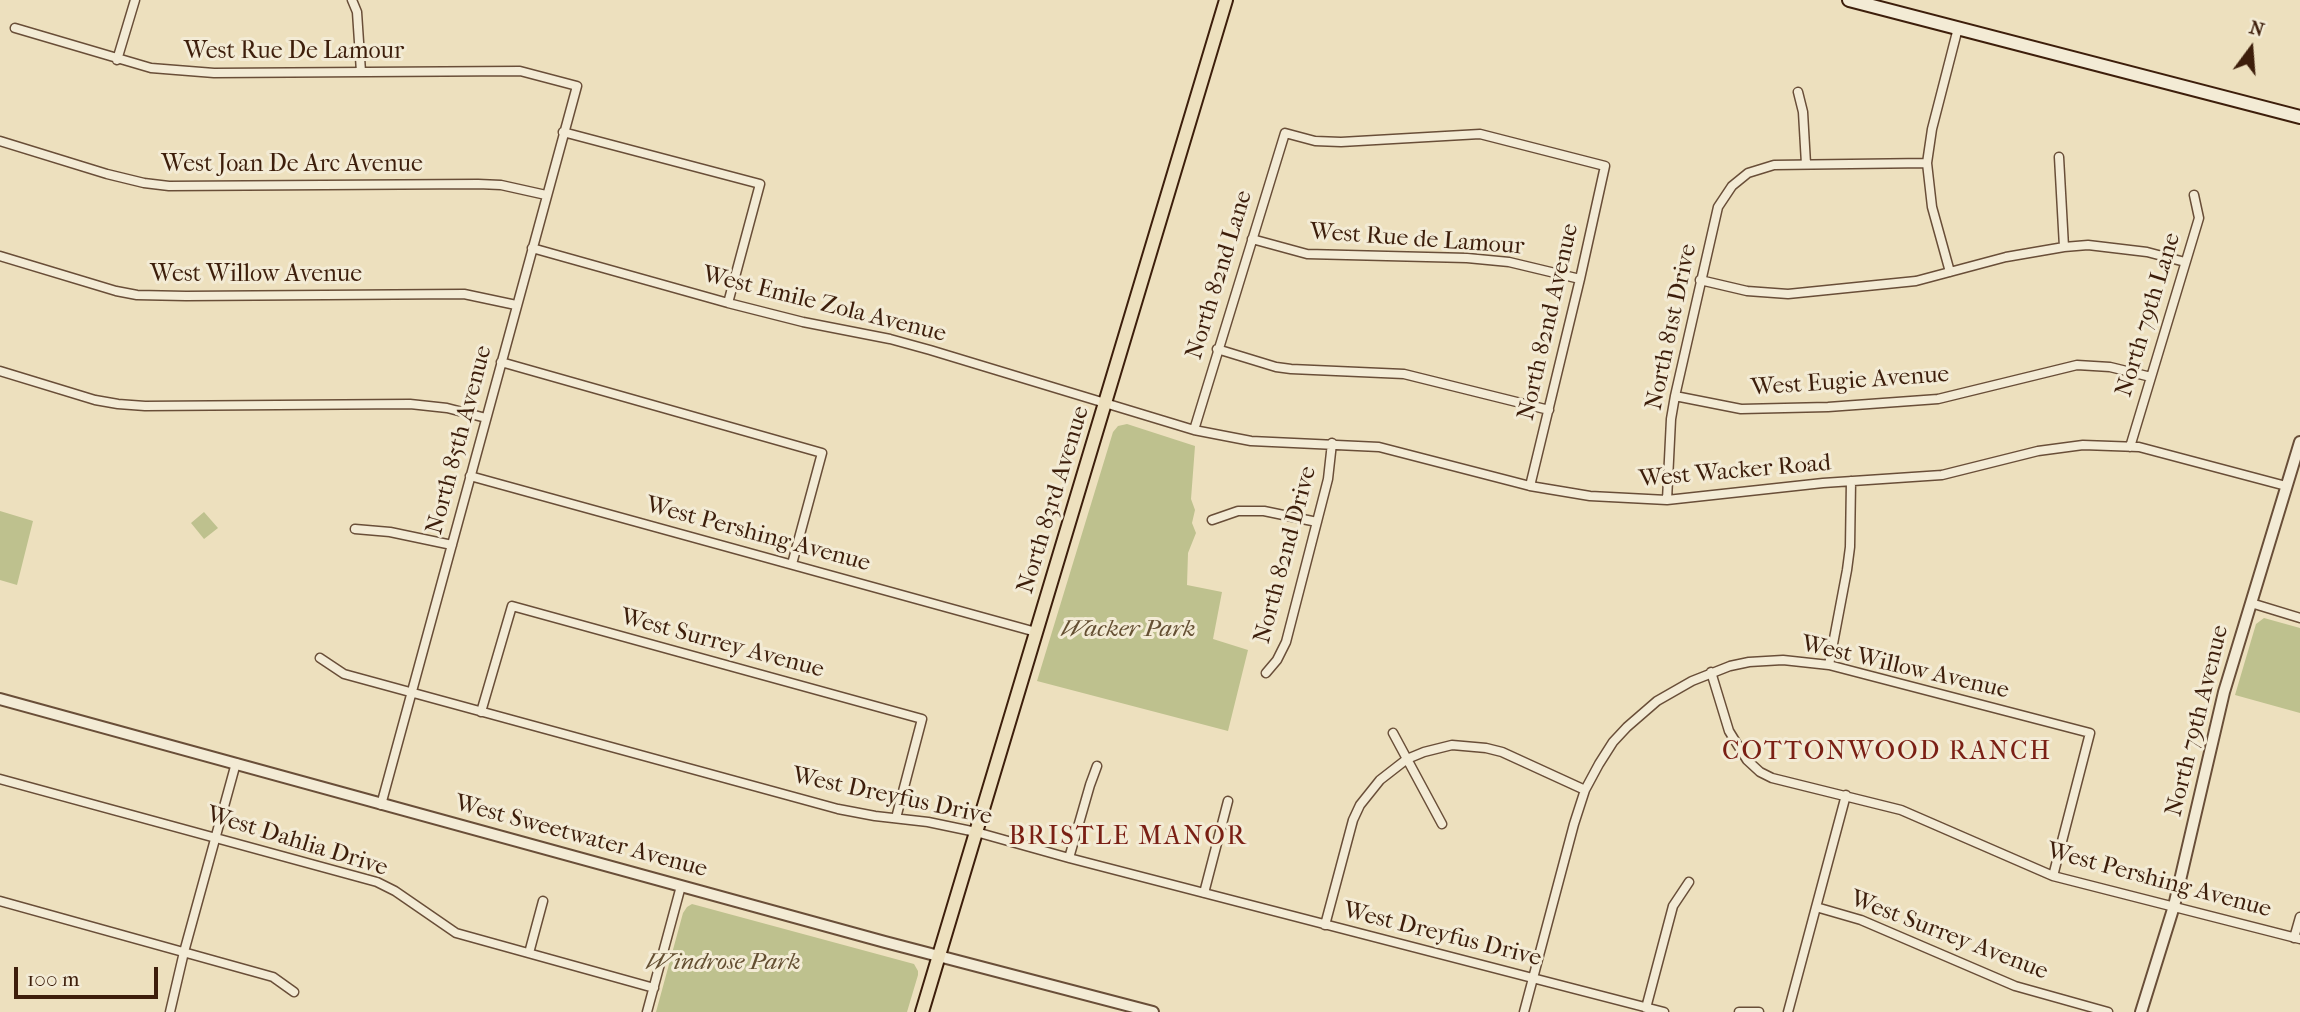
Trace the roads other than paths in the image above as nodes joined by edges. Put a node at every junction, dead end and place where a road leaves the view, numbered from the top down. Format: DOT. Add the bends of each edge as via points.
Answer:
graph roads {
  1 [pos="135,0"];
  2 [pos="352,0"];
  3 [pos="1226,0"];
  4 [pos="1849,0"];
  5 [pos="15,28"];
  6 [pos="1958,29"];
  7 [pos="117,60"];
  8 [pos="360,72"];
  9 [pos="577,86"];
  10 [pos="1798,92"];
  11 [pos="2300,117"];
  12 [pos="563,132"];
  13 [pos="1285,133"];
  14 [pos="0,141"];
  15 [pos="2059,157"];
  16 [pos="1927,163"];
  17 [pos="1806,164"];
  18 [pos="546,195"];
  19 [pos="2194,195"];
  20 [pos="1252,239"];
  21 [pos="2064,247"];
  22 [pos="532,248"];
  23 [pos="0,256"];
  24 [pos="2185,262"];
  25 [pos="1950,272"];
  26 [pos="1580,279"];
  27 [pos="1700,280"];
  28 [pos="728,303"];
  29 [pos="516,305"];
  30 [pos="1217,349"];
  31 [pos="501,362"];
  32 [pos="0,371"];
  33 [pos="2151,377"];
  34 [pos="1675,396"];
  35 [pos="1105,404"];
  36 [pos="1549,410"];
  37 [pos="486,418"];
  38 [pos="1194,430"];
  39 [pos="2300,442"];
  40 [pos="1332,443"];
  41 [pos="2130,447"];
  42 [pos="470,476"];
  43 [pos="1851,481"];
  44 [pos="1530,486"];
  45 [pos="2286,486"];
  46 [pos="1667,500"];
  47 [pos="1212,520"];
  48 [pos="1317,522"];
  49 [pos="355,529"];
  50 [pos="452,545"];
  51 [pos="792,564"];
  52 [pos="2251,603"];
  53 [pos="2300,618"];
  54 [pos="1036,632"];
  55 [pos="320,658"];
  56 [pos="1829,665"];
  57 [pos="1711,672"];
  58 [pos="1266,673"];
  59 [pos="412,693"];
  60 [pos="0,699"];
  61 [pos="481,712"];
  62 [pos="1392,733"];
  63 [pos="1407,759"];
  64 [pos="236,763"];
  65 [pos="1097,766"];
  66 [pos="0,779"];
  67 [pos="1585,790"];
  68 [pos="1846,795"];
  69 [pos="1228,802"];
  70 [pos="382,804"];
  71 [pos="896,818"];
  72 [pos="1442,824"];
  73 [pos="976,832"];
  74 [pos="216,837"];
  75 [pos="1069,858"];
  76 [pos="2053,876"];
  77 [pos="1689,882"];
  78 [pos="681,886"];
  79 [pos="1204,893"];
  80 [pos="0,901"];
  81 [pos="543,901"];
  82 [pos="2174,906"];
  83 [pos="1816,907"];
  84 [pos="2300,917"];
  85 [pos="1325,925"];
  86 [pos="2297,939"];
  87 [pos="184,952"];
  88 [pos="528,953"];
  89 [pos="939,957"];
  90 [pos="1534,978"];
  91 [pos="654,988"];
  92 [pos="294,992"];
  93 [pos="1646,1008"];
  94 [pos="170,1012"];
  95 [pos="647,1012"];
  96 [pos="922,1012"];
  97 [pos="1153,1012"];
  98 [pos="1524,1012"];
  99 [pos="1664,1012"];
  100 [pos="1739,1012"];
  101 [pos="1759,1012"];
  102 [pos="1788,1012"];
  103 [pos="2108,1012"];
  104 [pos="2141,1012"];
  1 -- 7 [label="street"];
  2 -- 8 [label="street"];
  3 -- 35 [label="main road, North 83rd Avenue"];
  4 -- 6 [label="main road"];
  5 -- 7 [label="street, West Rue De Lamour"];
  6 -- 11 [label="main road"];
  6 -- 16 [label="street" via="1931,129"];
  7 -- 8 [label="street, West Rue De Lamour" via="214,73"];
  8 -- 9 [label="street, West Rue De Lamour" via="520,71"];
  9 -- 12 [label="street, North 85th Avenue"];
  10 -- 17 [label="street"];
  12 -- 18 [label="street, North 85th Avenue"];
  12 -- 28 [label="street" via="760,184"];
  13 -- 20 [label="street, North 82nd Lane"];
  13 -- 26 [label="street, North 82nd Avenue" via="1341,142 1480,134 1605,166"];
  14 -- 18 [label="street, West Joan De Arc Avenue" via="107,174 169,186 478,184"];
  15 -- 21 [label="street"];
  16 -- 17 [label="street"];
  16 -- 25 [label="street"];
  17 -- 27 [label="street, North 81st Drive" via="1774,165 1748,173 1732,186 1718,207"];
  18 -- 22 [label="street, North 85th Avenue"];
  19 -- 24 [label="street, North 79th Lane" via="2199,218"];
  20 -- 26 [label="street, West Rue de Lamour" via="1307,254 1509,262"];
  20 -- 30 [label="street, North 82nd Lane"];
  21 -- 24 [label="street" via="2110,246"];
  21 -- 25 [label="street"];
  22 -- 28 [label="street, West Emile Zola Avenue"];
  22 -- 29 [label="street, North 85th Avenue"];
  23 -- 29 [label="street, West Willow Avenue" via="137,295 464,294"];
  24 -- 33 [label="street, North 79th Lane"];
  25 -- 27 [label="street" via="1916,281 1788,294"];
  26 -- 36 [label="street, North 82nd Avenue"];
  27 -- 34 [label="street, North 81st Drive"];
  28 -- 35 [label="street, West Emile Zola Avenue" via="890,339"];
  29 -- 31 [label="street, North 85th Avenue"];
  30 -- 36 [label="street" via="1276,367 1404,374"];
  30 -- 38 [label="street, North 82nd Lane"];
  31 -- 37 [label="street, North 85th Avenue"];
  31 -- 51 [label="street" via="822,453"];
  32 -- 37 [label="street" via="118,404 410,404"];
  33 -- 34 [label="street, West Eugie Avenue" via="2077,365 1938,399 1828,407 1741,409"];
  33 -- 41 [label="street, North 79th Lane"];
  34 -- 46 [label="street, North 81st Drive"];
  35 -- 38 [label="street, West Wacker Road"];
  35 -- 54 [label="main road, North 83rd Avenue"];
  36 -- 44 [label="street, North 82nd Avenue"];
  37 -- 42 [label="street, North 85th Avenue"];
  38 -- 40 [label="street, West Wacker Road" via="1251,440"];
  39 -- 45 [label="street, North 79th Avenue"];
  40 -- 44 [label="street, West Wacker Road" via="1395,450"];
  40 -- 48 [label="street, North 82nd Drive"];
  41 -- 43 [label="street, West Wacker Road" via="2067,446 1942,475"];
  41 -- 45 [label="street, West Wacker Road"];
  42 -- 50 [label="street, North 85th Avenue"];
  42 -- 51 [label="street, West Pershing Avenue"];
  43 -- 46 [label="street, West Wacker Road"];
  43 -- 56 [label="street" via="1849,559"];
  44 -- 46 [label="street, West Wacker Road" via="1609,499"];
  45 -- 52 [label="street, North 79th Avenue"];
  47 -- 48 [label="street" via="1264,511"];
  48 -- 58 [label="street, North 82nd Drive" via="1286,642"];
  49 -- 50 [label="street"];
  50 -- 59 [label="street, North 85th Avenue"];
  51 -- 54 [label="street, West Pershing Avenue"];
  52 -- 53 [label="street"];
  52 -- 82 [label="street, North 79th Avenue" via="2224,692"];
  54 -- 73 [label="main road, North 83rd Avenue"];
  55 -- 59 [label="street, West Dreyfus Drive" via="344,674"];
  56 -- 57 [label="street, West Willow Avenue" via="1766,660"];
  56 -- 76 [label="street, West Willow Avenue" via="2090,733"];
  57 -- 67 [label="street, West Willow Avenue" via="1641,713 1613,742"];
  57 -- 68 [label="street, West Pershing Avenue" via="1730,731 1759,772"];
  59 -- 61 [label="street, West Dreyfus Drive"];
  59 -- 70 [label="street, North 85th Avenue"];
  60 -- 64 [label="street, West Sweetwater Avenue"];
  61 -- 71 [label="street, West Dreyfus Drive" via="838,809"];
  61 -- 71 [label="street, West Surrey Avenue" via="512,606 922,719"];
  62 -- 63 [label="street"];
  63 -- 67 [label="street" via="1452,745 1486,748"];
  63 -- 72 [label="street"];
  63 -- 85 [label="street" via="1380,780 1360,805"];
  64 -- 70 [label="street, West Sweetwater Avenue"];
  64 -- 74 [label="street"];
  65 -- 75 [label="street"];
  66 -- 74 [label="street, West Dahlia Drive"];
  67 -- 90 [label="street, West Willow Avenue"];
  68 -- 76 [label="street, West Pershing Avenue" via="1911,813"];
  68 -- 83 [label="street"];
  69 -- 79 [label="street"];
  70 -- 78 [label="street, West Sweetwater Avenue"];
  71 -- 73 [label="street, West Dreyfus Drive"];
  73 -- 75 [label="street, West Dreyfus Drive"];
  73 -- 89 [label="main road, North 83rd Avenue"];
  74 -- 87 [label="street"];
  74 -- 88 [label="street, West Dahlia Drive" via="377,882 456,933"];
  75 -- 79 [label="street, West Dreyfus Drive"];
  76 -- 82 [label="street, West Pershing Avenue"];
  77 -- 93 [label="street" via="1673,906"];
  78 -- 89 [label="street, West Sweetwater Avenue"];
  78 -- 91 [label="street"];
  79 -- 85 [label="street, West Dreyfus Drive"];
  80 -- 87 [label="street"];
  81 -- 88 [label="street"];
  82 -- 86 [label="street, West Pershing Avenue"];
  82 -- 104 [label="street, North 79th Avenue"];
  83 -- 102 [label="street"];
  83 -- 103 [label="street, West Surrey Avenue" via="1861,920 2003,982"];
  84 -- 86 [label="street"];
  85 -- 90 [label="street, West Dreyfus Drive"];
  87 -- 92 [label="street" via="273,977"];
  87 -- 94 [label="street"];
  88 -- 91 [label="street, West Dahlia Drive"];
  89 -- 96 [label="main road, North 83rd Avenue"];
  89 -- 97 [label="street, West Sweetwater Avenue"];
  90 -- 93 [label="street, West Dreyfus Drive"];
  90 -- 98 [label="street, West Willow Avenue"];
  91 -- 95 [label="street"];
  93 -- 99 [label="street, West Dreyfus Drive"];
  100 -- 101 [label="street"];
}
